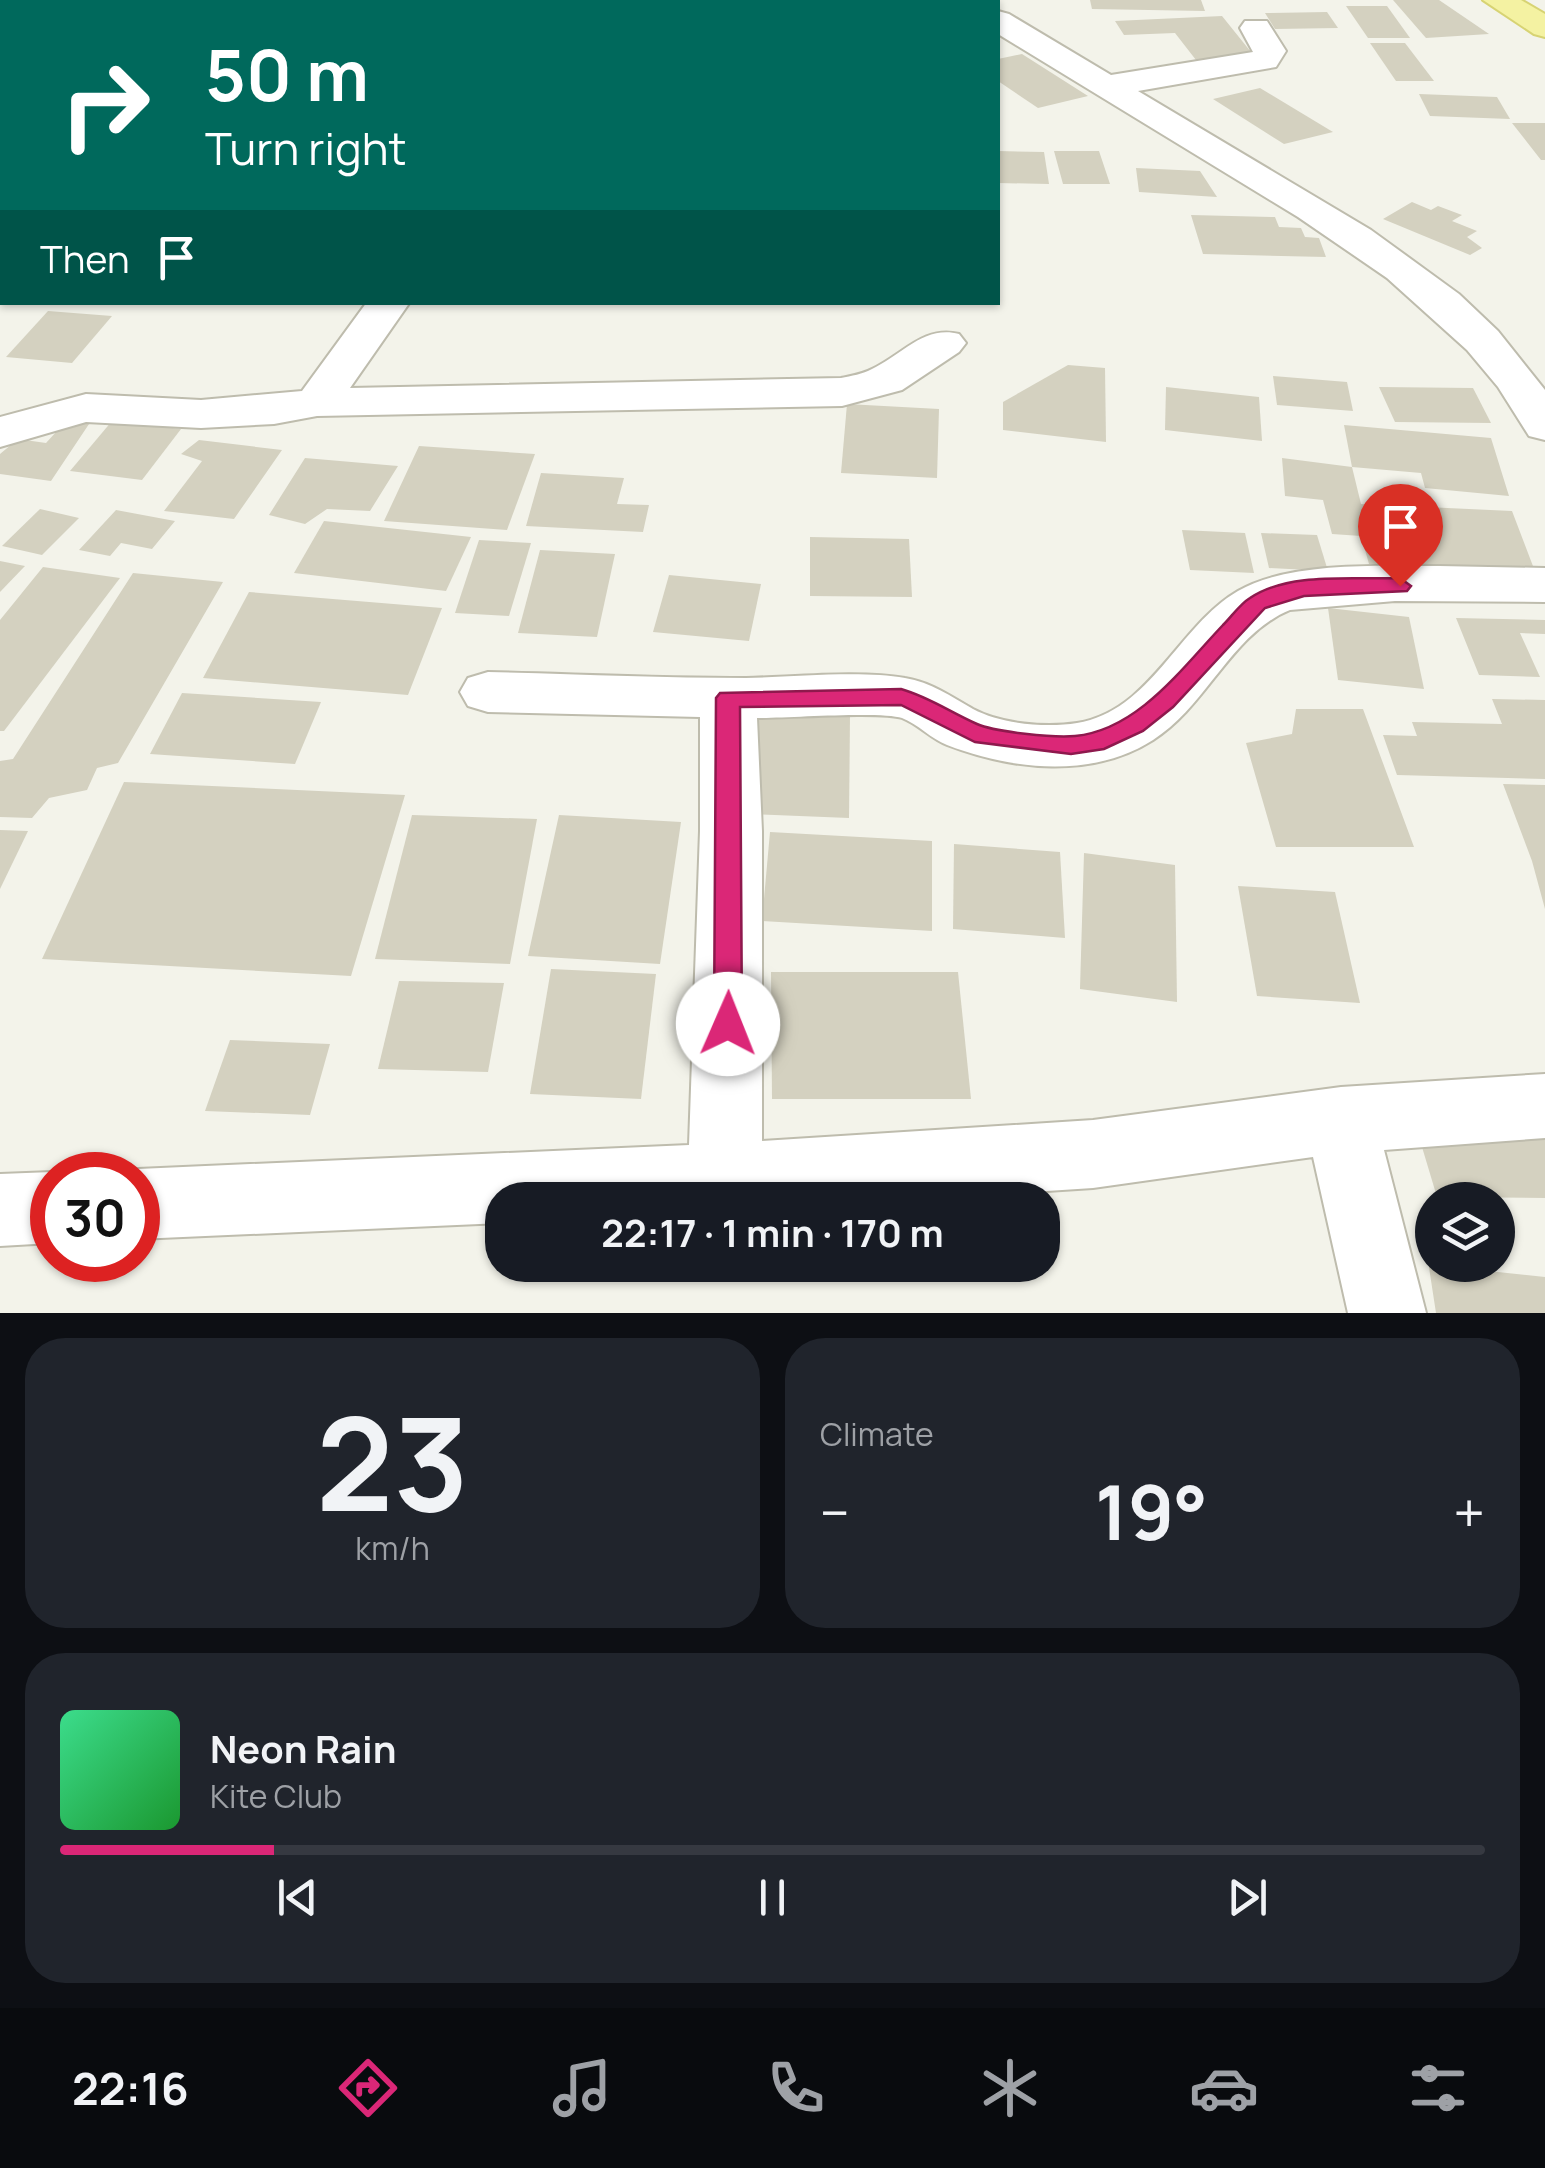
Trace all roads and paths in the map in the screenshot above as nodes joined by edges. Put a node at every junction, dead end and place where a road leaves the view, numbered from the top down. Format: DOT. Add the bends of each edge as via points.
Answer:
graph roads {
  1 [pos="1499,0"];
  2 [pos="1000,22"];
  3 [pos="1545,27"];
  4 [pos="1256,28"];
  5 [pos="1106,86"];
  6 [pos="387,305"];
  7 [pos="944,343"];
  8 [pos="318,402"];
  9 [pos="1545,426"];
  10 [pos="0,433"];
  11 [pos="1545,585"];
  12 [pos="488,692"];
  13 [pos="728,698"];
  14 [pos="1545,1106"];
  15 [pos="1341,1120"];
  16 [pos="725,1178"];
  17 [pos="160,1203"];
  18 [pos="30,1209"];
  19 [pos="0,1210"];
  20 [pos="1387,1313"];
  1 -- 3 [label="main road"];
  2 -- 5 [label="street"];
  4 -- 5 [label="street" via="1270,51 1264,60"];
  5 -- 9 [label="street" via="1391,264 1483,342"];
  6 -- 8 [label="street"];
  7 -- 8 [label="street" via="886,380 842,392"];
  8 -- 10 [label="street" via="216,414 86,408"];
  11 -- 13 [label="street" via="1364,586 1277,594 1257,603 1134,725 1071,746 975,734 901,697"];
  12 -- 13 [label="street"];
  13 -- 16 [label="street"];
  14 -- 15 [label="street"];
  15 -- 16 [label="street" via="1093,1154"];
  15 -- 20 [label="street"];
  16 -- 17 [label="street"];
  18 -- 19 [label="street"];
}
